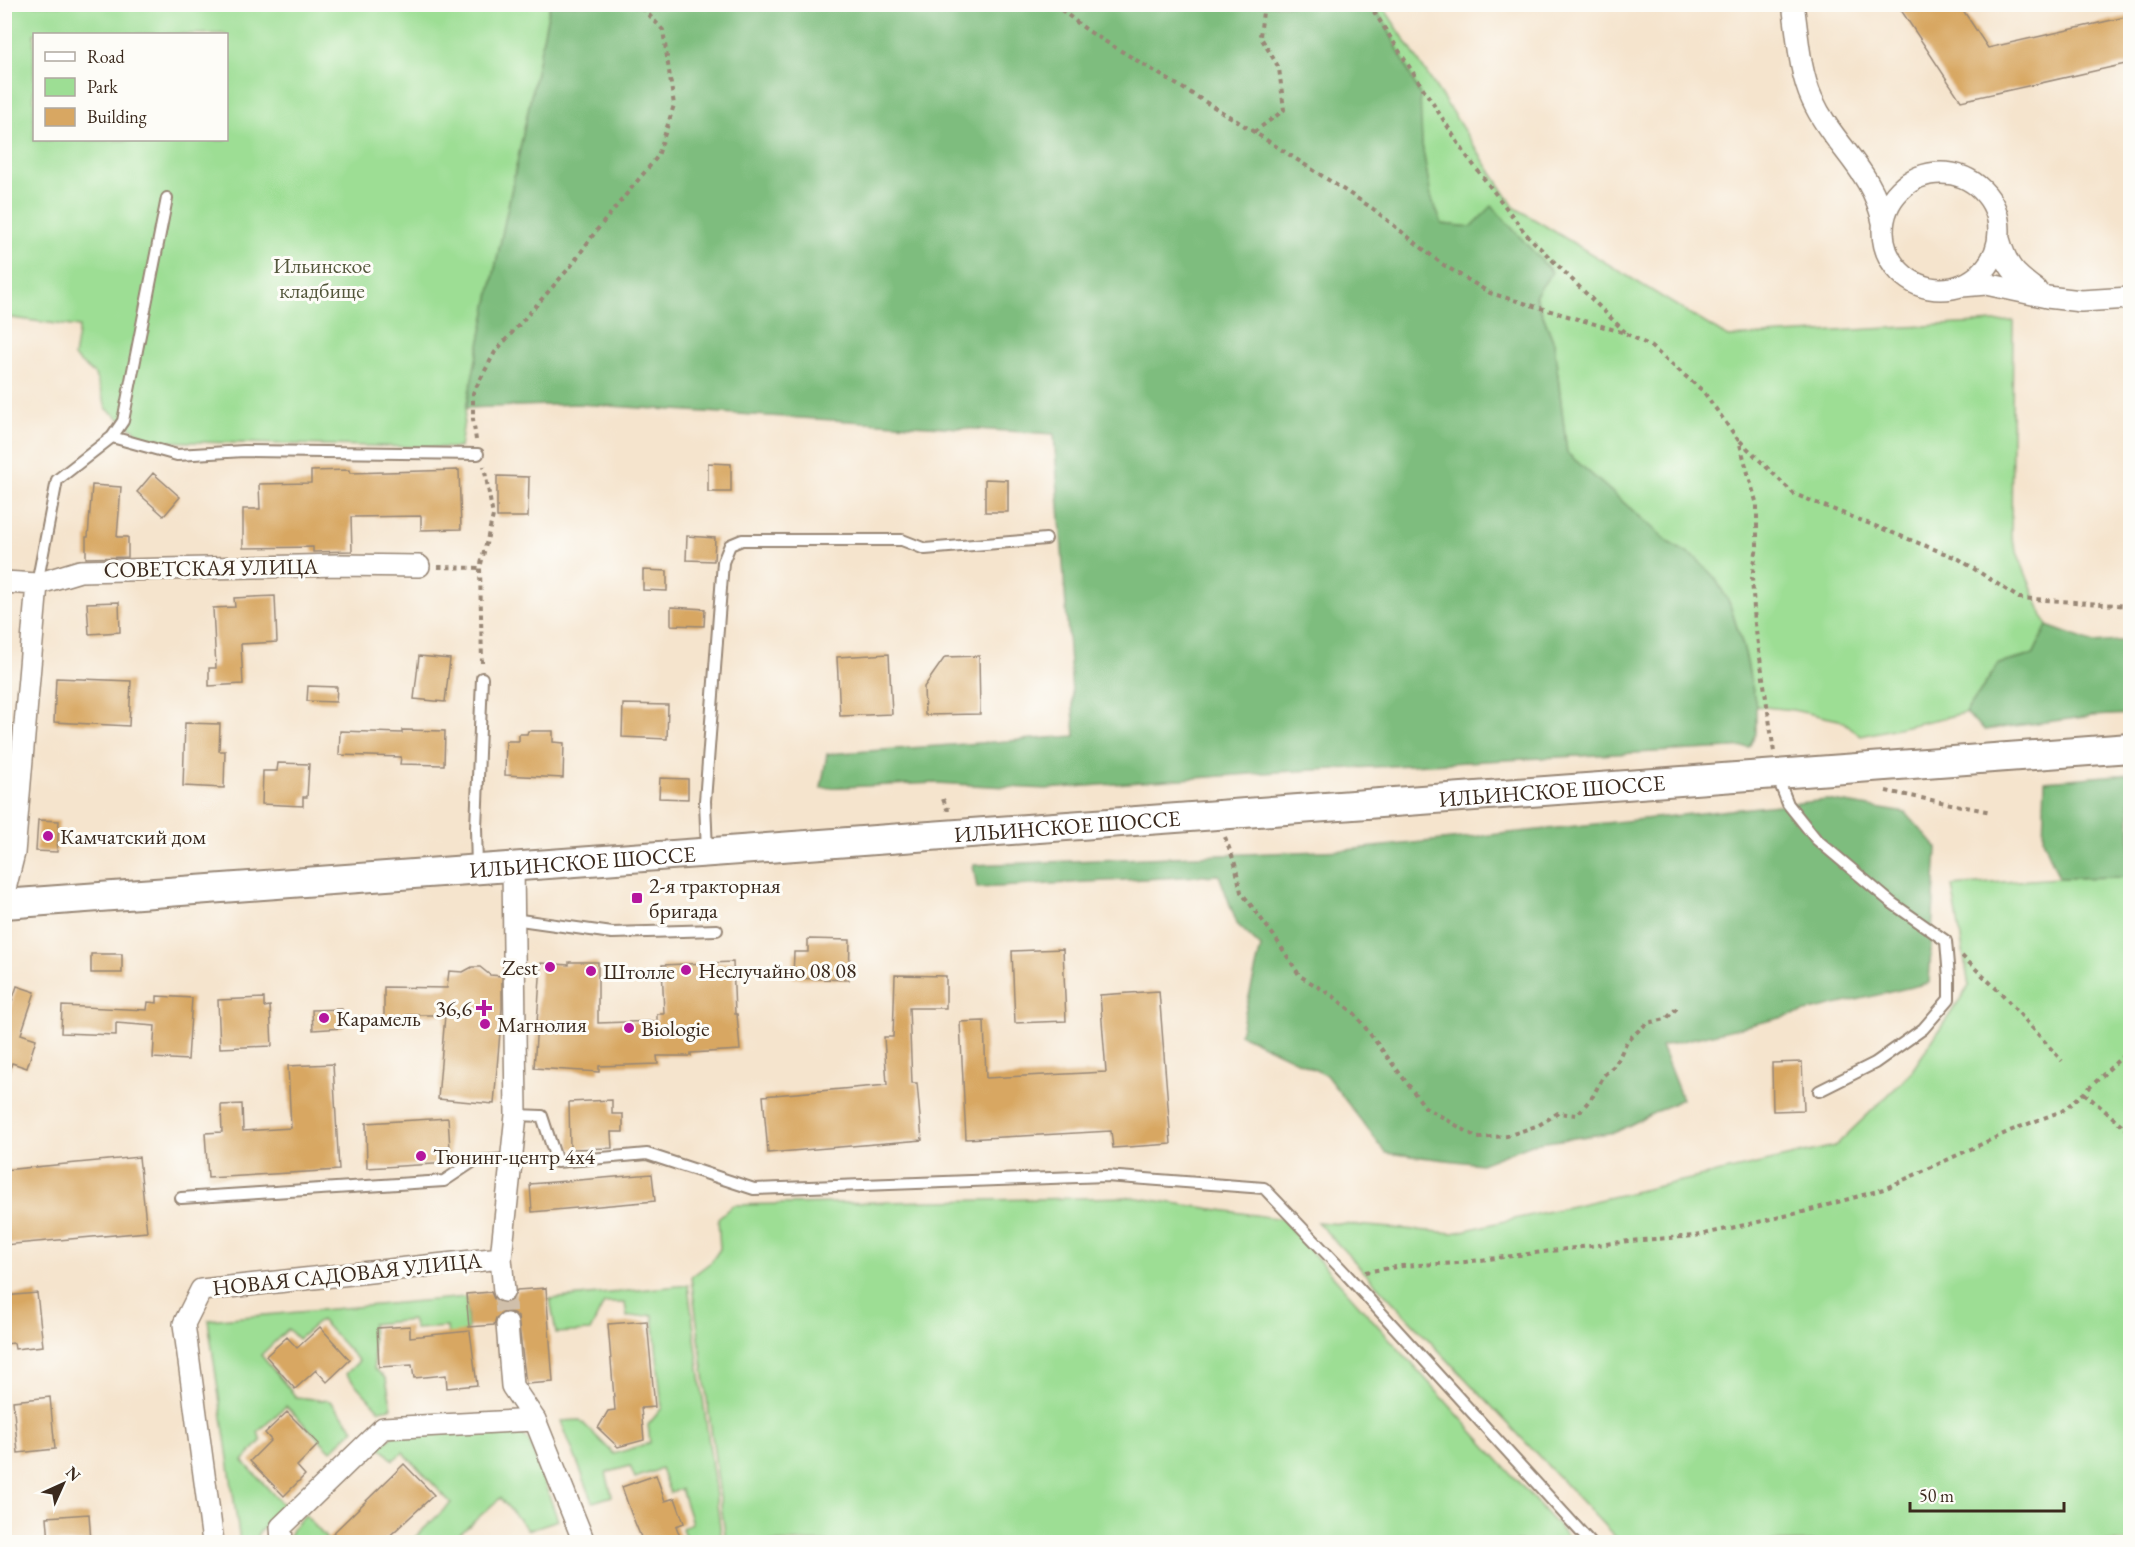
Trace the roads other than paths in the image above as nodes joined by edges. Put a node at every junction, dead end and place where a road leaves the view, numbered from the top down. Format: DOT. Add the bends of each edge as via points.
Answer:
graph roads {
  1 [pos="1792,4"];
  2 [pos="1857,164"];
  3 [pos="1911,180"];
  4 [pos="167,198"];
  5 [pos="1883,222"];
  6 [pos="1999,239"];
  7 [pos="1958,287"];
  8 [pos="2047,297"];
  9 [pos="2130,298"];
  10 [pos="112,437"];
  11 [pos="478,454"];
  12 [pos="1046,539"];
  13 [pos="419,566"];
  14 [pos="4,582"];
  15 [pos="37,584"];
  16 [pos="482,678"];
  17 [pos="2130,748"];
  18 [pos="1777,775"];
  19 [pos="706,852"];
  20 [pos="513,866"];
  21 [pos="477,868"];
  22 [pos="4,893"];
  23 [pos="4,904"];
  24 [pos="513,919"];
  25 [pos="717,930"];
  26 [pos="1819,1091"];
  27 [pos="516,1115"];
  28 [pos="511,1159"];
  29 [pos="181,1198"];
  30 [pos="501,1258"];
  31 [pos="504,1291"];
  32 [pos="507,1324"];
  33 [pos="535,1420"];
  34 [pos="213,1542"];
  35 [pos="282,1542"];
  36 [pos="584,1542"];
  37 [pos="1590,1542"];
  1 -- 2 [label="street" via="1812,98 1832,134"];
  2 -- 3 [label="street" via="1886,178"];
  2 -- 5 [label="street" via="1879,202"];
  3 -- 5 [label="street" via="1892,198"];
  3 -- 6 [label="street" via="1936,172 1973,182 1991,202"];
  4 -- 10 [label="lane" via="123,421"];
  5 -- 7 [label="street" via="1885,248 1898,271 1932,289"];
  6 -- 7 [label="street" via="1989,264 1970,282"];
  6 -- 8 [label="street" via="2006,262 2018,277"];
  7 -- 8 [label="street" via="1986,284"];
  8 -- 9 [label="street" via="2081,301"];
  10 -- 11 [label="lane" via="177,455 244,451"];
  10 -- 15 [label="lane" via="57,480"];
  12 -- 19 [label="lane" via="925,549 902,540 742,540 730,546 723,562 706,777"];
  13 -- 15 [label="street, СОВЕТСКАЯ УЛИЦА" via="80,571"];
  14 -- 15 [label="street, СОВЕТСКАЯ УЛИЦА"];
  15 -- 22 [label="street" via="14,853"];
  16 -- 21 [label="lane"];
  17 -- 18 [label="main road, ИЛЬИНСКОЕ ШОССЕ"];
  18 -- 19 [label="main road, ИЛЬИНСКОЕ ШОССЕ"];
  18 -- 26 [label="lane" via="1788,804 1816,839 1946,942 1949,999 1923,1029 1875,1064"];
  19 -- 20 [label="main road, ИЛЬИНСКОЕ ШОССЕ"];
  20 -- 21 [label="main road, ИЛЬИНСКОЕ ШОССЕ"];
  20 -- 24 [label="street"];
  21 -- 23 [label="main road, ИЛЬИНСКОЕ ШОССЕ"];
  24 -- 25 [label="lane" via="612,933"];
  24 -- 27 [label="street"];
  27 -- 28 [label="street"];
  27 -- 37 [label="lane" via="542,1116 557,1162 647,1154 754,1189 1106,1176 1264,1188"];
  28 -- 29 [label="lane" via="474,1161 444,1181"];
  28 -- 30 [label="street"];
  30 -- 31 [label="street"];
  30 -- 34 [label="street, НОВАЯ САДОВАЯ УЛИЦА" via="201,1290 184,1324"];
  32 -- 33 [label="street" via="512,1386"];
  33 -- 35 [label="street" via="383,1428 280,1527"];
  33 -- 36 [label="street"];
}
